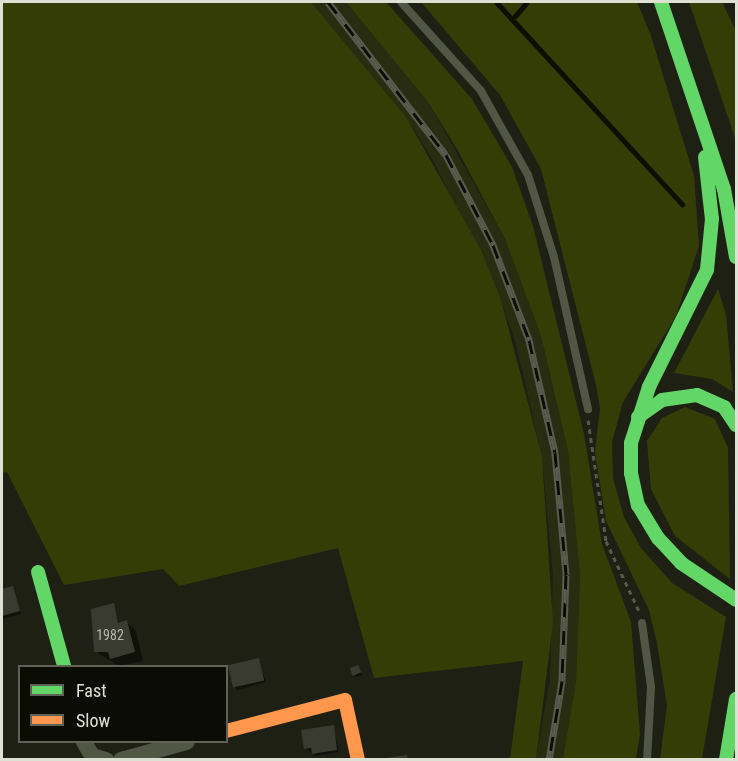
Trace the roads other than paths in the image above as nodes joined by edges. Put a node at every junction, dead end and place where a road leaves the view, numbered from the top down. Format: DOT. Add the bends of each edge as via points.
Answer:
graph roads {
  1 [pos="401,2"];
  2 [pos="661,2"];
  3 [pos="694,86"];
  4 [pos="736,192"];
  5 [pos="736,257"];
  6 [pos="588,409"];
  7 [pos="638,417"];
  8 [pos="736,425"];
  9 [pos="38,572"];
  10 [pos="736,600"];
  11 [pos="642,623"];
  12 [pos="64,665"];
  13 [pos="736,699"];
  14 [pos="228,730"];
  15 [pos="85,743"];
  16 [pos="180,743"];
  17 [pos="106,759"];
  18 [pos="121,759"];
  19 [pos="358,759"];
  20 [pos="647,759"];
  21 [pos="726,759"];
  1 -- 6 [label="lane" via="481,91 528,175 554,257"];
  2 -- 3 [label="main road"];
  3 -- 4 [label="main road"];
  3 -- 5 [label="main road" via="724,189"];
  3 -- 7 [label="main road" via="712,219 707,270"];
  7 -- 8 [label="main road" via="662,400 697,395 724,407"];
  7 -- 10 [label="main road" via="630,456 634,492 648,524 681,563"];
  9 -- 12 [label="main road"];
  11 -- 20 [label="lane" via="651,687"];
  13 -- 21 [label="main road"];
  14 -- 19 [label="main road" via="345,700"];
  15 -- 17 [label="street" via="92,756"];
  16 -- 18 [label="street"];
}
